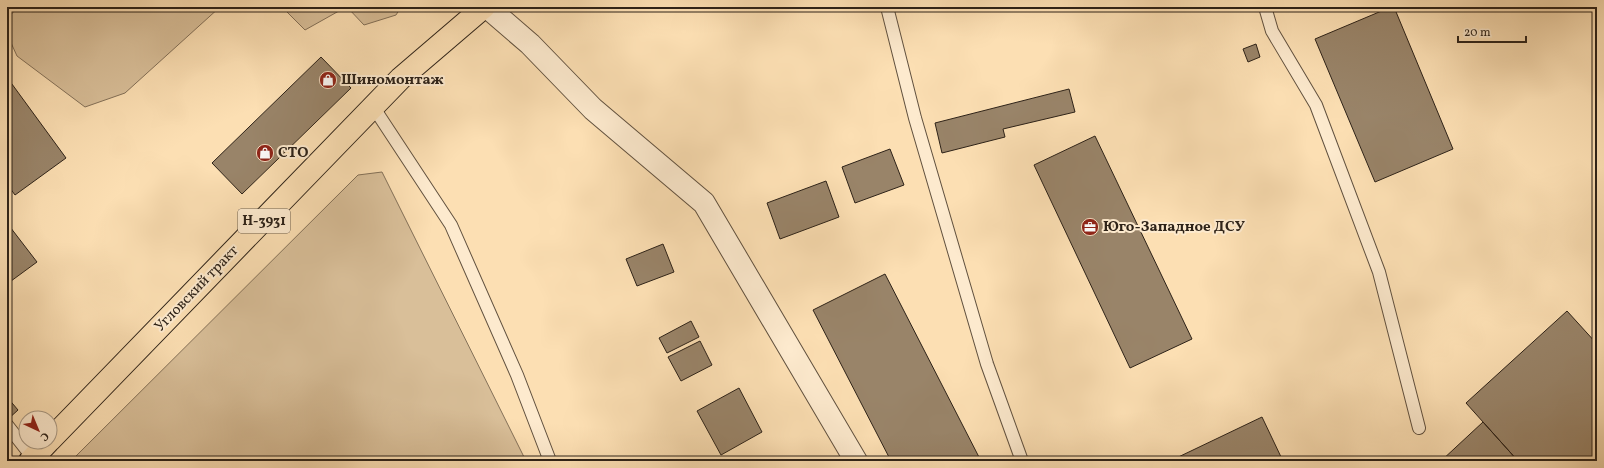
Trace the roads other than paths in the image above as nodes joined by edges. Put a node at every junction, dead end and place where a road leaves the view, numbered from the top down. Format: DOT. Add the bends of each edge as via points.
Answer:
graph roads {
  1 [pos="485,7"];
  2 [pos="887,7"];
  3 [pos="1265,7"];
  4 [pos="374,108"];
  5 [pos="7,425"];
  6 [pos="1419,428"];
  7 [pos="58,432"];
  8 [pos="40,450"];
  9 [pos="31,459"];
  10 [pos="550,461"];
  11 [pos="856,461"];
  12 [pos="1022,461"];
  1 -- 4 [label="highway, Угловский тракт / Н-3931" via="401,78"];
  1 -- 11 [label="street" via="530,44 594,109 704,203"];
  2 -- 12 [label="lane" via="915,118 984,356"];
  3 -- 6 [label="lane" via="1272,31 1316,105 1379,272"];
  4 -- 7 [label="highway, Угловский тракт / Н-3931"];
  4 -- 10 [label="lane" via="451,225 517,375"];
  5 -- 9 [label="lane"];
  8 -- 9 [label="highway, Угловский тракт / Н-3931"];
}
